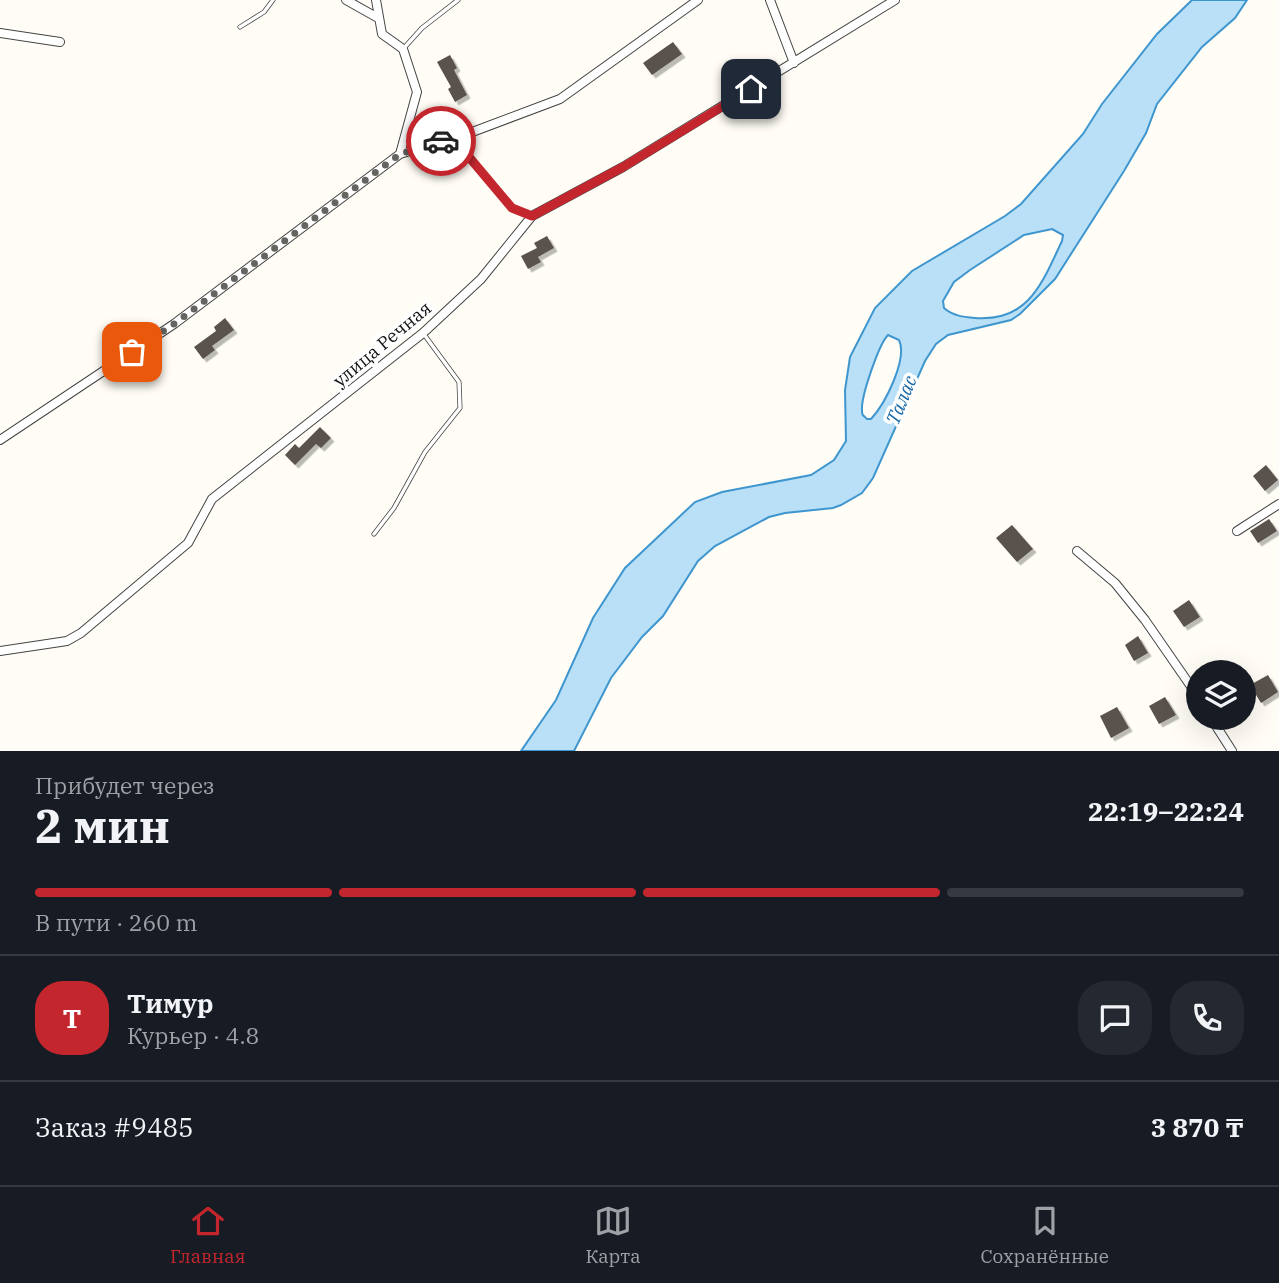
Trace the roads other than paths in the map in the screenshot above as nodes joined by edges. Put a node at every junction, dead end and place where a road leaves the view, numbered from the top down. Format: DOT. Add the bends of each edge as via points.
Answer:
graph roads {
  1 [pos="273,0"];
  2 [pos="346,0"];
  3 [pos="376,0"];
  4 [pos="458,0"];
  5 [pos="698,0"];
  6 [pos="770,0"];
  7 [pos="895,0"];
  8 [pos="378,18"];
  9 [pos="240,27"];
  10 [pos="0,33"];
  11 [pos="60,42"];
  12 [pos="403,49"];
  13 [pos="794,63"];
  14 [pos="467,134"];
  15 [pos="400,154"];
  16 [pos="532,216"];
  17 [pos="423,333"];
  18 [pos="2,436"];
  19 [pos="1279,504"];
  20 [pos="1237,531"];
  21 [pos="374,534"];
  22 [pos="1077,551"];
  23 [pos="0,651"];
  24 [pos="1186,679"];
  25 [pos="1219,730"];
  26 [pos="1232,751"];
  1 -- 9 [label="lane" via="264,12"];
  2 -- 8 [label="street"];
  3 -- 8 [label="street"];
  4 -- 12 [label="lane"];
  5 -- 14 [label="street" via="560,99"];
  6 -- 13 [label="street"];
  7 -- 13 [label="street, улица Речная"];
  8 -- 12 [label="street" via="382,34"];
  10 -- 11 [label="street"];
  12 -- 15 [label="street" via="416,92"];
  13 -- 16 [label="street, улица Речная" via="623,167"];
  14 -- 15 [label="street"];
  14 -- 16 [label="lane" via="469,157 512,208"];
  15 -- 18 [label="street" via="174,324"];
  16 -- 17 [label="street, улица Речная" via="481,279"];
  17 -- 21 [label="lane" via="459,382 460,408 425,452"];
  17 -- 23 [label="street, улица Речная" via="212,499 188,543 81,633 67,641"];
  19 -- 20 [label="street"];
  22 -- 24 [label="street" via="1115,583"];
  25 -- 26 [label="street"];
}
